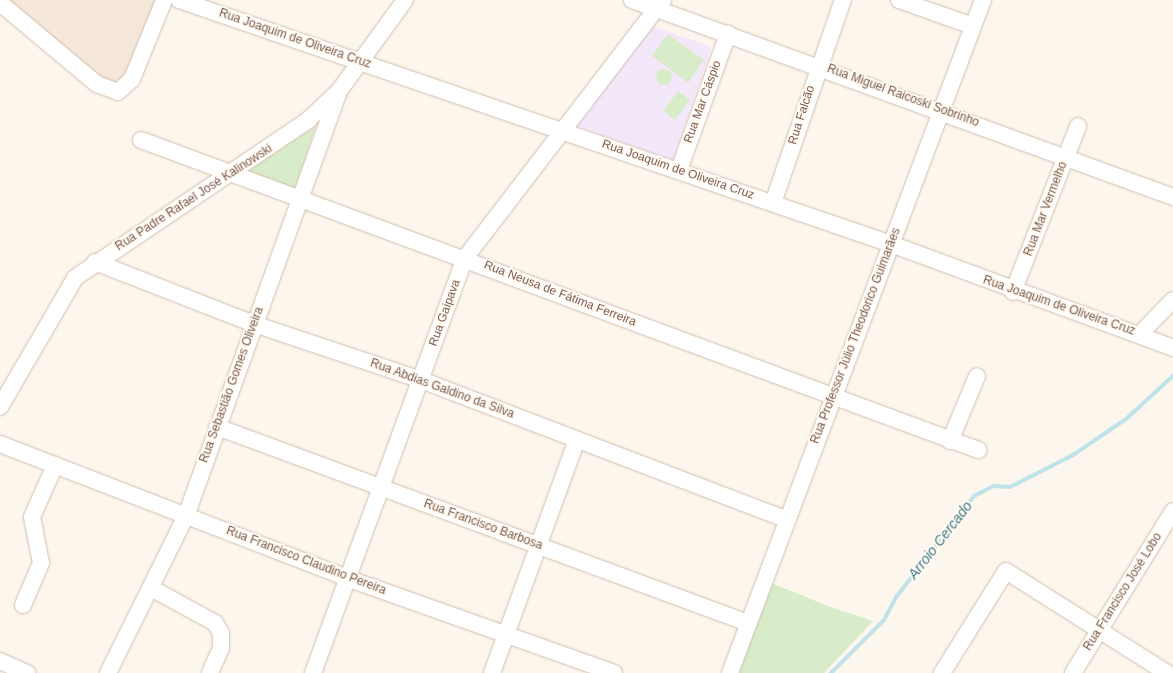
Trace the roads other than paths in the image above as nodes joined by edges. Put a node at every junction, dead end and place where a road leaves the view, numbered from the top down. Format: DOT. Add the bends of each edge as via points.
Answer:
graph roads {
  1 [pos="164,0"];
  2 [pos="180,0"];
  3 [pos="404,0"];
  4 [pos="632,0"];
  5 [pos="843,0"];
  6 [pos="899,0"];
  7 [pos="983,0"];
  8 [pos="0,3"];
  9 [pos="660,4"];
  10 [pos="973,26"];
  11 [pos="728,34"];
  12 [pos="359,60"];
  13 [pos="818,66"];
  14 [pos="339,90"];
  15 [pos="942,110"];
  16 [pos="1078,126"];
  17 [pos="563,130"];
  18 [pos="142,140"];
  19 [pos="1066,156"];
  20 [pos="679,170"];
  21 [pos="231,175"];
  22 [pos="299,197"];
  23 [pos="1173,197"];
  24 [pos="773,203"];
  25 [pos="891,244"];
  26 [pos="465,258"];
  27 [pos="95,262"];
  28 [pos="1014,292"];
  29 [pos="1173,300"];
  30 [pos="254,324"];
  31 [pos="1140,334"];
  32 [pos="1173,348"];
  33 [pos="977,376"];
  34 [pos="421,380"];
  35 [pos="833,398"];
  36 [pos="0,407"];
  37 [pos="217,427"];
  38 [pos="577,440"];
  39 [pos="950,441"];
  40 [pos="0,444"];
  41 [pos="978,450"];
  42 [pos="55,465"];
  43 [pos="382,487"];
  44 [pos="1173,511"];
  45 [pos="186,516"];
  46 [pos="787,520"];
  47 [pos="539,545"];
  48 [pos="349,579"];
  49 [pos="151,588"];
  50 [pos="23,605"];
  51 [pos="748,623"];
  52 [pos="1100,630"];
  53 [pos="506,633"];
  54 [pos="0,662"];
  55 [pos="27,673"];
  56 [pos="108,673"];
  57 [pos="210,673"];
  58 [pos="313,673"];
  59 [pos="492,673"];
  60 [pos="614,673"];
  61 [pos="730,673"];
  62 [pos="942,673"];
  63 [pos="1073,673"];
  64 [pos="1167,673"];
  1 -- 8 [label="street" via="132,79 118,92 97,84"];
  2 -- 12 [label="street, Rua Joaquim de Oliveira Cruz"];
  3 -- 12 [label="street, Rua Padre Rafael José Kalinowski"];
  4 -- 9 [label="street, Rua Miguel Raicoski Sobrinho"];
  5 -- 13 [label="street, Rua Falcão"];
  6 -- 10 [label="street"];
  7 -- 10 [label="street, Rua Professor Júlio Theodorico Guimarães"];
  9 -- 11 [label="street, Rua Miguel Raicoski Sobrinho"];
  9 -- 17 [label="street, Rua Gaipava"];
  10 -- 15 [label="street, Rua Professor Júlio Theodorico Guimarães"];
  11 -- 13 [label="street, Rua Miguel Raicoski Sobrinho"];
  11 -- 20 [label="street, Rua Mar Cáspio"];
  12 -- 14 [label="street, Rua Padre Rafael José Kalinowski"];
  12 -- 17 [label="street, Rua Joaquim de Oliveira Cruz"];
  13 -- 15 [label="street, Rua Miguel Raicoski Sobrinho"];
  13 -- 24 [label="street, Rua Falcão"];
  14 -- 21 [label="street, Rua Padre Rafael José Kalinowski" via="291,133"];
  14 -- 22 [label="street, Rua Sebastião Gomes Oliveira"];
  15 -- 19 [label="street, Rua Miguel Raicoski Sobrinho"];
  15 -- 25 [label="street, Rua Professor Júlio Theodorico Guimarães"];
  16 -- 19 [label="street, Rua Mar Vermelho"];
  17 -- 20 [label="street, Rua Joaquim de Oliveira Cruz"];
  17 -- 26 [label="street, Rua Gaipava"];
  18 -- 21 [label="street, Rua Neusa de Fátima Ferreira"];
  19 -- 23 [label="street, Rua Miguel Raicoski Sobrinho"];
  19 -- 28 [label="street, Rua Mar Vermelho"];
  20 -- 24 [label="street, Rua Joaquim de Oliveira Cruz"];
  21 -- 22 [label="street, Rua Neusa de Fátima Ferreira"];
  21 -- 27 [label="street, Rua Padre Rafael José Kalinowski"];
  22 -- 26 [label="street, Rua Neusa de Fátima Ferreira"];
  22 -- 30 [label="street, Rua Sebastião Gomes Oliveira"];
  24 -- 25 [label="street, Rua Joaquim de Oliveira Cruz"];
  25 -- 28 [label="street, Rua Joaquim de Oliveira Cruz"];
  25 -- 35 [label="street, Rua Professor Júlio Theodorico Guimarães"];
  26 -- 34 [label="street, Rua Gaipava"];
  26 -- 35 [label="street, Rua Neusa de Fátima Ferreira"];
  27 -- 30 [label="street, Rua Abdias Galdino da Silva"];
  27 -- 36 [label="street, Rua Padre Rafael José Kalinowski" via="64,293"];
  28 -- 31 [label="street, Rua Joaquim de Oliveira Cruz"];
  29 -- 31 [label="street"];
  30 -- 34 [label="street, Rua Abdias Galdino da Silva"];
  30 -- 37 [label="street, Rua Sebastião Gomes Oliveira"];
  31 -- 32 [label="street, Rua Joaquim de Oliveira Cruz"];
  33 -- 39 [label="street"];
  34 -- 38 [label="street, Rua Abdias Galdino da Silva"];
  34 -- 43 [label="street, Rua Gaipava"];
  35 -- 39 [label="street, Rua Neusa de Fátima Ferreira"];
  35 -- 46 [label="street, Rua Professor Júlio Theodorico Guimarães"];
  37 -- 43 [label="street, Rua Francisco Barbosa"];
  37 -- 45 [label="street, Rua Sebastião Gomes Oliveira"];
  38 -- 46 [label="street, Rua Abdias Galdino da Silva"];
  38 -- 47 [label="street"];
  39 -- 41 [label="street, Rua Neusa de Fátima Ferreira"];
  40 -- 42 [label="street, Rua Francisco Claudino Pereira"];
  42 -- 45 [label="street, Rua Francisco Claudino Pereira"];
  42 -- 50 [label="street" via="32,517 42,563"];
  43 -- 47 [label="street, Rua Francisco Barbosa"];
  43 -- 48 [label="street, Rua Gaipava"];
  44 -- 52 [label="street, Rua Francisco José Lobo"];
  45 -- 48 [label="street, Rua Francisco Claudino Pereira"];
  45 -- 49 [label="street, Rua Sebastião Gomes Oliveira"];
  46 -- 51 [label="street, Rua Professor Júlio Theodorico Guimarães"];
  47 -- 51 [label="street, Rua Francisco Barbosa"];
  47 -- 53 [label="street"];
  48 -- 53 [label="street, Rua Francisco Claudino Pereira"];
  48 -- 58 [label="street, Rua Gaipava"];
  49 -- 56 [label="street, Rua Sebastião Gomes Oliveira"];
  49 -- 57 [label="street" via="215,623 221,633 221,648"];
  51 -- 61 [label="street, Rua Professor Júlio Theodorico Guimarães"];
  52 -- 62 [label="street" via="1006,571"];
  52 -- 63 [label="street, Rua Francisco José Lobo"];
  52 -- 64 [label="street"];
  53 -- 59 [label="street"];
  53 -- 60 [label="street, Rua Francisco Claudino Pereira"];
  54 -- 55 [label="street"];
}
